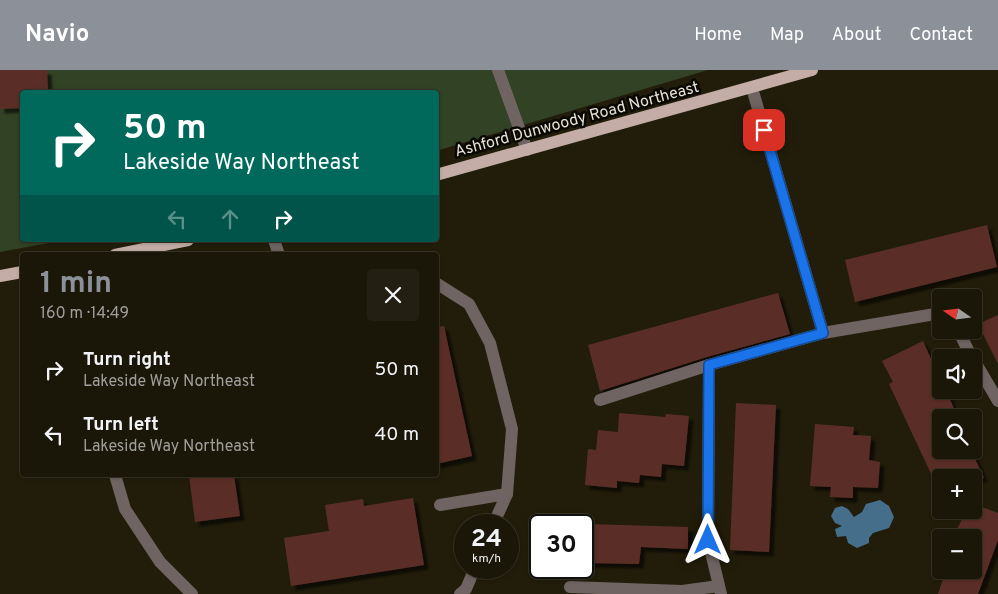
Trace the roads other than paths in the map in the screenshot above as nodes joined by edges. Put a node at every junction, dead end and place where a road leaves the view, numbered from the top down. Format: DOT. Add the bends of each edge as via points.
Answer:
graph roads {
  1 [pos="498,70"];
  2 [pos="812,70"];
  3 [pos="752,88"];
  4 [pos="527,150"];
  5 [pos="439,174"];
  6 [pos="178,242"];
  7 [pos="130,252"];
  8 [pos="20,272"];
  9 [pos="0,276"];
  10 [pos="439,285"];
  11 [pos="932,315"];
  12 [pos="823,333"];
  13 [pos="709,365"];
  14 [pos="982,374"];
  15 [pos="600,400"];
  16 [pos="998,401"];
  17 [pos="116,477"];
  18 [pos="506,494"];
  19 [pos="440,505"];
  20 [pos="498,514"];
  21 [pos="470,579"];
  22 [pos="570,587"];
  23 [pos="720,590"];
  24 [pos="192,594"];
  25 [pos="460,594"];
  1 -- 4 [label="street"];
  2 -- 3 [label="main road, Ashford Dunwoody Road Northeast"];
  3 -- 4 [label="main road, Ashford Dunwoody Road Northeast"];
  3 -- 12 [label="street"];
  4 -- 5 [label="main road, Ashford Dunwoody Road Northeast"];
  6 -- 7 [label="main road"];
  8 -- 9 [label="main road"];
  10 -- 18 [label="street" via="469,304 490,343 512,429"];
  11 -- 12 [label="street"];
  12 -- 13 [label="street"];
  13 -- 15 [label="street"];
  13 -- 23 [label="street" via="708,540"];
  14 -- 16 [label="street"];
  17 -- 24 [label="street" via="125,509 160,562"];
  18 -- 19 [label="street"];
  18 -- 20 [label="street"];
  21 -- 25 [label="street"];
  22 -- 23 [label="street"];
}
